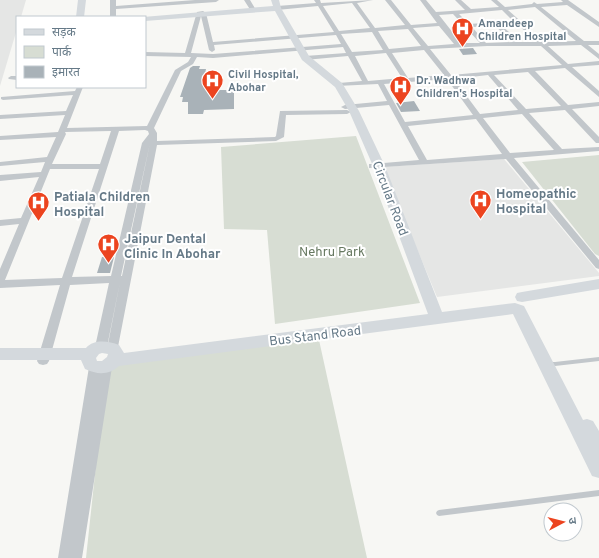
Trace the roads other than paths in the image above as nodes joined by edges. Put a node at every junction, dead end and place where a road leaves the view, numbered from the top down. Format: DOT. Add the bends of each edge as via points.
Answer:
graph roads {
  1 [pos="82,0"];
  2 [pos="86,0"];
  3 [pos="113,0"];
  4 [pos="206,0"];
  5 [pos="216,0"];
  6 [pos="247,0"];
  7 [pos="370,0"];
  8 [pos="388,0"];
  9 [pos="423,0"];
  10 [pos="458,0"];
  11 [pos="494,0"];
  12 [pos="529,0"];
  13 [pos="352,1"];
  14 [pos="566,1"];
  15 [pos="160,2"];
  16 [pos="318,2"];
  17 [pos="180,3"];
  18 [pos="275,4"];
  19 [pos="536,6"];
  20 [pos="113,8"];
  21 [pos="253,9"];
  22 [pos="504,9"];
  23 [pos="470,11"];
  24 [pos="454,12"];
  25 [pos="201,14"];
  26 [pos="435,14"];
  27 [pos="80,16"];
  28 [pos="85,16"];
  29 [pos="113,16"];
  30 [pos="183,16"];
  31 [pos="146,18"];
  32 [pos="518,22"];
  33 [pos="441,24"];
  34 [pos="497,24"];
  35 [pos="598,24"];
  36 [pos="410,26"];
  37 [pos="467,26"];
  38 [pos="374,30"];
  39 [pos="338,34"];
  40 [pos="294,38"];
  41 [pos="599,43"];
  42 [pos="210,44"];
  43 [pos="518,44"];
  44 [pos="544,44"];
  45 [pos="583,44"];
  46 [pos="345,45"];
  47 [pos="459,45"];
  48 [pos="485,45"];
  49 [pos="426,47"];
  50 [pos="300,49"];
  51 [pos="388,51"];
  52 [pos="146,54"];
  53 [pos="192,55"];
  54 [pos="351,55"];
  55 [pos="214,56"];
  56 [pos="599,57"];
  57 [pos="305,58"];
  58 [pos="599,63"];
  59 [pos="567,66"];
  60 [pos="529,69"];
  61 [pos="489,73"];
  62 [pos="450,77"];
  63 [pos="406,80"];
  64 [pos="380,82"];
  65 [pos="366,83"];
  66 [pos="336,84"];
  67 [pos="79,90"];
  68 [pos="599,95"];
  69 [pos="3,98"];
  70 [pos="392,103"];
  71 [pos="599,104"];
  72 [pos="567,107"];
  73 [pos="348,109"];
  74 [pos="523,111"];
  75 [pos="70,113"];
  76 [pos="480,116"];
  77 [pos="0,117"];
  78 [pos="403,124"];
  79 [pos="116,128"];
  80 [pos="62,132"];
  81 [pos="152,135"];
  82 [pos="0,138"];
  83 [pos="599,141"];
  84 [pos="599,148"];
  85 [pos="560,152"];
  86 [pos="508,156"];
  87 [pos="424,162"];
  88 [pos="0,164"];
  89 [pos="104,166"];
  90 [pos="376,166"];
  91 [pos="48,167"];
  92 [pos="0,178"];
  93 [pos="25,221"];
  94 [pos="0,223"];
  95 [pos="5,260"];
  96 [pos="599,266"];
  97 [pos="115,279"];
  98 [pos="126,279"];
  99 [pos="66,280"];
  100 [pos="0,282"];
  101 [pos="599,284"];
  102 [pos="599,293"];
  103 [pos="521,305"];
  104 [pos="431,316"];
  105 [pos="0,354"];
  106 [pos="44,357"];
  107 [pos="103,357"];
  108 [pos="599,359"];
  109 [pos="0,362"];
  110 [pos="555,364"];
  111 [pos="599,448"];
  112 [pos="599,470"];
  113 [pos="599,493"];
  114 [pos="439,513"];
  115 [pos="64,558"];
  116 [pos="75,558"];
  1 -- 27 [label="main road"];
  2 -- 28 [label="main road"];
  3 -- 20 [label="street"];
  4 -- 5 [label="street"];
  4 -- 17 [label="street"];
  6 -- 21 [label="street"];
  7 -- 13 [label="street"];
  8 -- 36 [label="street"];
  9 -- 26 [label="street"];
  10 -- 23 [label="street"];
  11 -- 22 [label="street"];
  12 -- 19 [label="street"];
  13 -- 16 [label="street"];
  13 -- 38 [label="street"];
  14 -- 19 [label="street"];
  14 -- 35 [label="street"];
  15 -- 17 [label="street"];
  15 -- 20 [label="street"];
  16 -- 18 [label="street"];
  16 -- 39 [label="street"];
  17 -- 30 [label="street"];
  18 -- 21 [label="main road"];
  18 -- 40 [label="main road, Circular Road"];
  19 -- 22 [label="street"];
  19 -- 45 [label="street"];
  20 -- 29 [label="street"];
  21 -- 25 [label="main road"];
  22 -- 23 [label="street"];
  22 -- 32 [label="street"];
  23 -- 24 [label="street"];
  24 -- 26 [label="street"];
  24 -- 37 [label="street"];
  25 -- 30 [label="main road"];
  25 -- 42 [label="street"];
  25 -- 53 [label="street"];
  26 -- 33 [label="street"];
  30 -- 31 [label="main road"];
  32 -- 34 [label="street"];
  32 -- 44 [label="street"];
  33 -- 36 [label="street"];
  33 -- 47 [label="street"];
  34 -- 37 [label="street"];
  34 -- 43 [label="street"];
  36 -- 38 [label="street"];
  36 -- 49 [label="street"];
  37 -- 48 [label="street"];
  38 -- 39 [label="street"];
  38 -- 51 [label="street"];
  39 -- 40 [label="street"];
  39 -- 46 [label="street"];
  40 -- 42 [label="street"];
  40 -- 50 [label="main road, Circular Road"];
  41 -- 45 [label="street"];
  42 -- 55 [label="street"];
  43 -- 44 [label="street"];
  43 -- 48 [label="street"];
  44 -- 45 [label="street"];
  44 -- 59 [label="street"];
  45 -- 56 [label="street"];
  46 -- 50 [label="street"];
  46 -- 54 [label="street"];
  47 -- 48 [label="street"];
  47 -- 49 [label="street"];
  49 -- 51 [label="street"];
  49 -- 62 [label="street"];
  50 -- 55 [label="street"];
  50 -- 57 [label="main road, Circular Road"];
  51 -- 54 [label="street"];
  51 -- 63 [label="street"];
  52 -- 53 [label="street"];
  53 -- 55 [label="street"];
  53 -- 81 [label="street" via="191,63 178,70"];
  54 -- 57 [label="street"];
  54 -- 65 [label="street"];
  57 -- 66 [label="main road, Circular Road"];
  58 -- 59 [label="street"];
  59 -- 60 [label="street"];
  59 -- 68 [label="street"];
  60 -- 61 [label="street"];
  60 -- 72 [label="street"];
  61 -- 62 [label="street"];
  61 -- 74 [label="street"];
  62 -- 63 [label="street"];
  62 -- 76 [label="street"];
  63 -- 64 [label="street"];
  64 -- 65 [label="street"];
  64 -- 70 [label="street"];
  65 -- 66 [label="street"];
  66 -- 73 [label="main road, Circular Road" via="334,85"];
  67 -- 69 [label="street"];
  67 -- 75 [label="street"];
  70 -- 73 [label="street"];
  70 -- 78 [label="street"];
  71 -- 72 [label="street"];
  72 -- 74 [label="street"];
  72 -- 83 [label="street"];
  73 -- 81 [label="street" via="283,113 280,136 276,139"];
  73 -- 90 [label="main road, Circular Road"];
  74 -- 76 [label="street"];
  74 -- 85 [label="street"];
  75 -- 77 [label="street"];
  75 -- 80 [label="street"];
  76 -- 78 [label="street"];
  76 -- 86 [label="street"];
  78 -- 87 [label="street"];
  79 -- 80 [label="street"];
  79 -- 81 [label="street"];
  79 -- 89 [label="street"];
  80 -- 82 [label="street"];
  80 -- 91 [label="street"];
  81 -- 97 [label="street" via="146,143"];
  81 -- 98 [label="street"];
  84 -- 85 [label="street"];
  85 -- 86 [label="street"];
  86 -- 87 [label="street"];
  86 -- 96 [label="street"];
  87 -- 90 [label="street"];
  88 -- 91 [label="street"];
  89 -- 91 [label="street"];
  89 -- 99 [label="street"];
  90 -- 104 [label="main road, Circular Road"];
  91 -- 92 [label="street"];
  91 -- 93 [label="street"];
  93 -- 94 [label="street"];
  93 -- 95 [label="street"];
  95 -- 100 [label="street"];
  97 -- 98 [label="street"];
  97 -- 99 [label="street"];
  97 -- 107 [label="street"];
  98 -- 107 [label="street"];
  99 -- 100 [label="street"];
  99 -- 106 [label="street"];
  101 -- 103 [label="main road, Bus Stand Road"];
  102 -- 103 [label="main road, Bus Stand Road"];
  103 -- 104 [label="main road, Bus Stand Road"];
  103 -- 110 [label="main road"];
  103 -- 112 [label="main road"];
  104 -- 107 [label="main road, Bus Stand Road"];
  105 -- 106 [label="main road"];
  106 -- 107 [label="main road, Bus Stand Road"];
  106 -- 109 [label="main road"];
  107 -- 115 [label="street"];
  107 -- 116 [label="street"];
  108 -- 110 [label="lane"];
  110 -- 111 [label="main road"];
  113 -- 114 [label="lane"];
}
